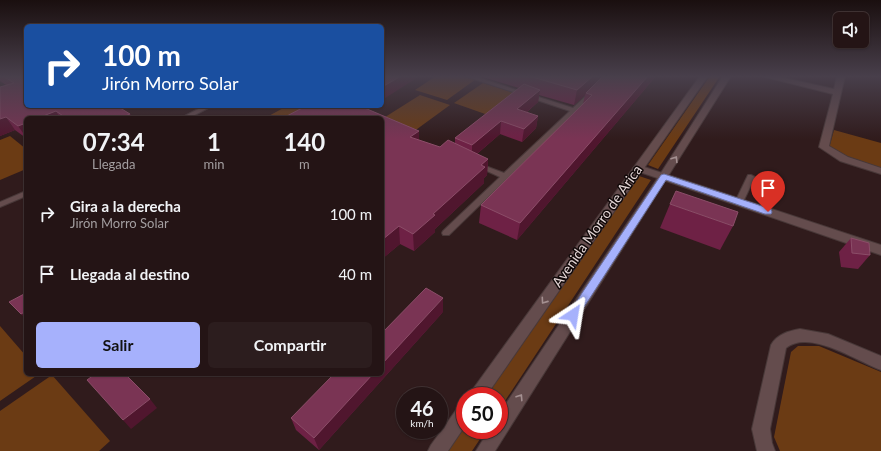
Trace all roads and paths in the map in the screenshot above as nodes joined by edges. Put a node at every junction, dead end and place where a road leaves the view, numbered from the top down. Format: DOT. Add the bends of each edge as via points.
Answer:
graph roads {
  1 [pos="534,97"];
  2 [pos="588,97"];
  3 [pos="689,97"];
  4 [pos="713,97"];
  5 [pos="836,97"];
  6 [pos="205,108"];
  7 [pos="574,110"];
  8 [pos="188,116"];
  9 [pos="469,161"];
  10 [pos="638,168"];
  11 [pos="881,171"];
  12 [pos="505,176"];
  13 [pos="664,176"];
  14 [pos="751,177"];
  15 [pos="24,194"];
  16 [pos="740,202"];
  17 [pos="0,206"];
  18 [pos="446,233"];
  19 [pos="881,250"];
  20 [pos="881,363"];
  21 [pos="482,387"];
  22 [pos="508,416"];
  23 [pos="456,425"];
  24 [pos="493,439"];
  25 [pos="437,451"];
  26 [pos="485,451"];
  27 [pos="766,451"];
  1 -- 7 [label="lane"];
  2 -- 7 [label="lane"];
  3 -- 10 [label="main road, Avenida Morro de Arica"];
  13 -- 4 [label="main road, Avenida Morro de Arica, one-way"];
  5 -- 11 [label="main road" via="824,147 847,162"];
  6 -- 8 [label="lane"];
  7 -- 12 [label="lane"];
  9 -- 12 [label="lane"];
  10 -- 13 [label="main road"];
  10 -- 21 [label="main road, Avenida Morro de Arica, one-way"];
  12 -- 18 [label="lane"];
  13 -- 16 [label="main road"];
  22 -- 13 [label="main road, Avenida Morro de Arica, one-way"];
  14 -- 16 [label="lane"];
  15 -- 17 [label="lane"];
  16 -- 19 [label="main road"];
  20 -- 27 [label="main road" via="825,339 800,335 785,338 779,345 761,429"];
  23 -- 25 [label="main road"];
  24 -- 26 [label="main road, Avenida Morro de Arica"];
}
